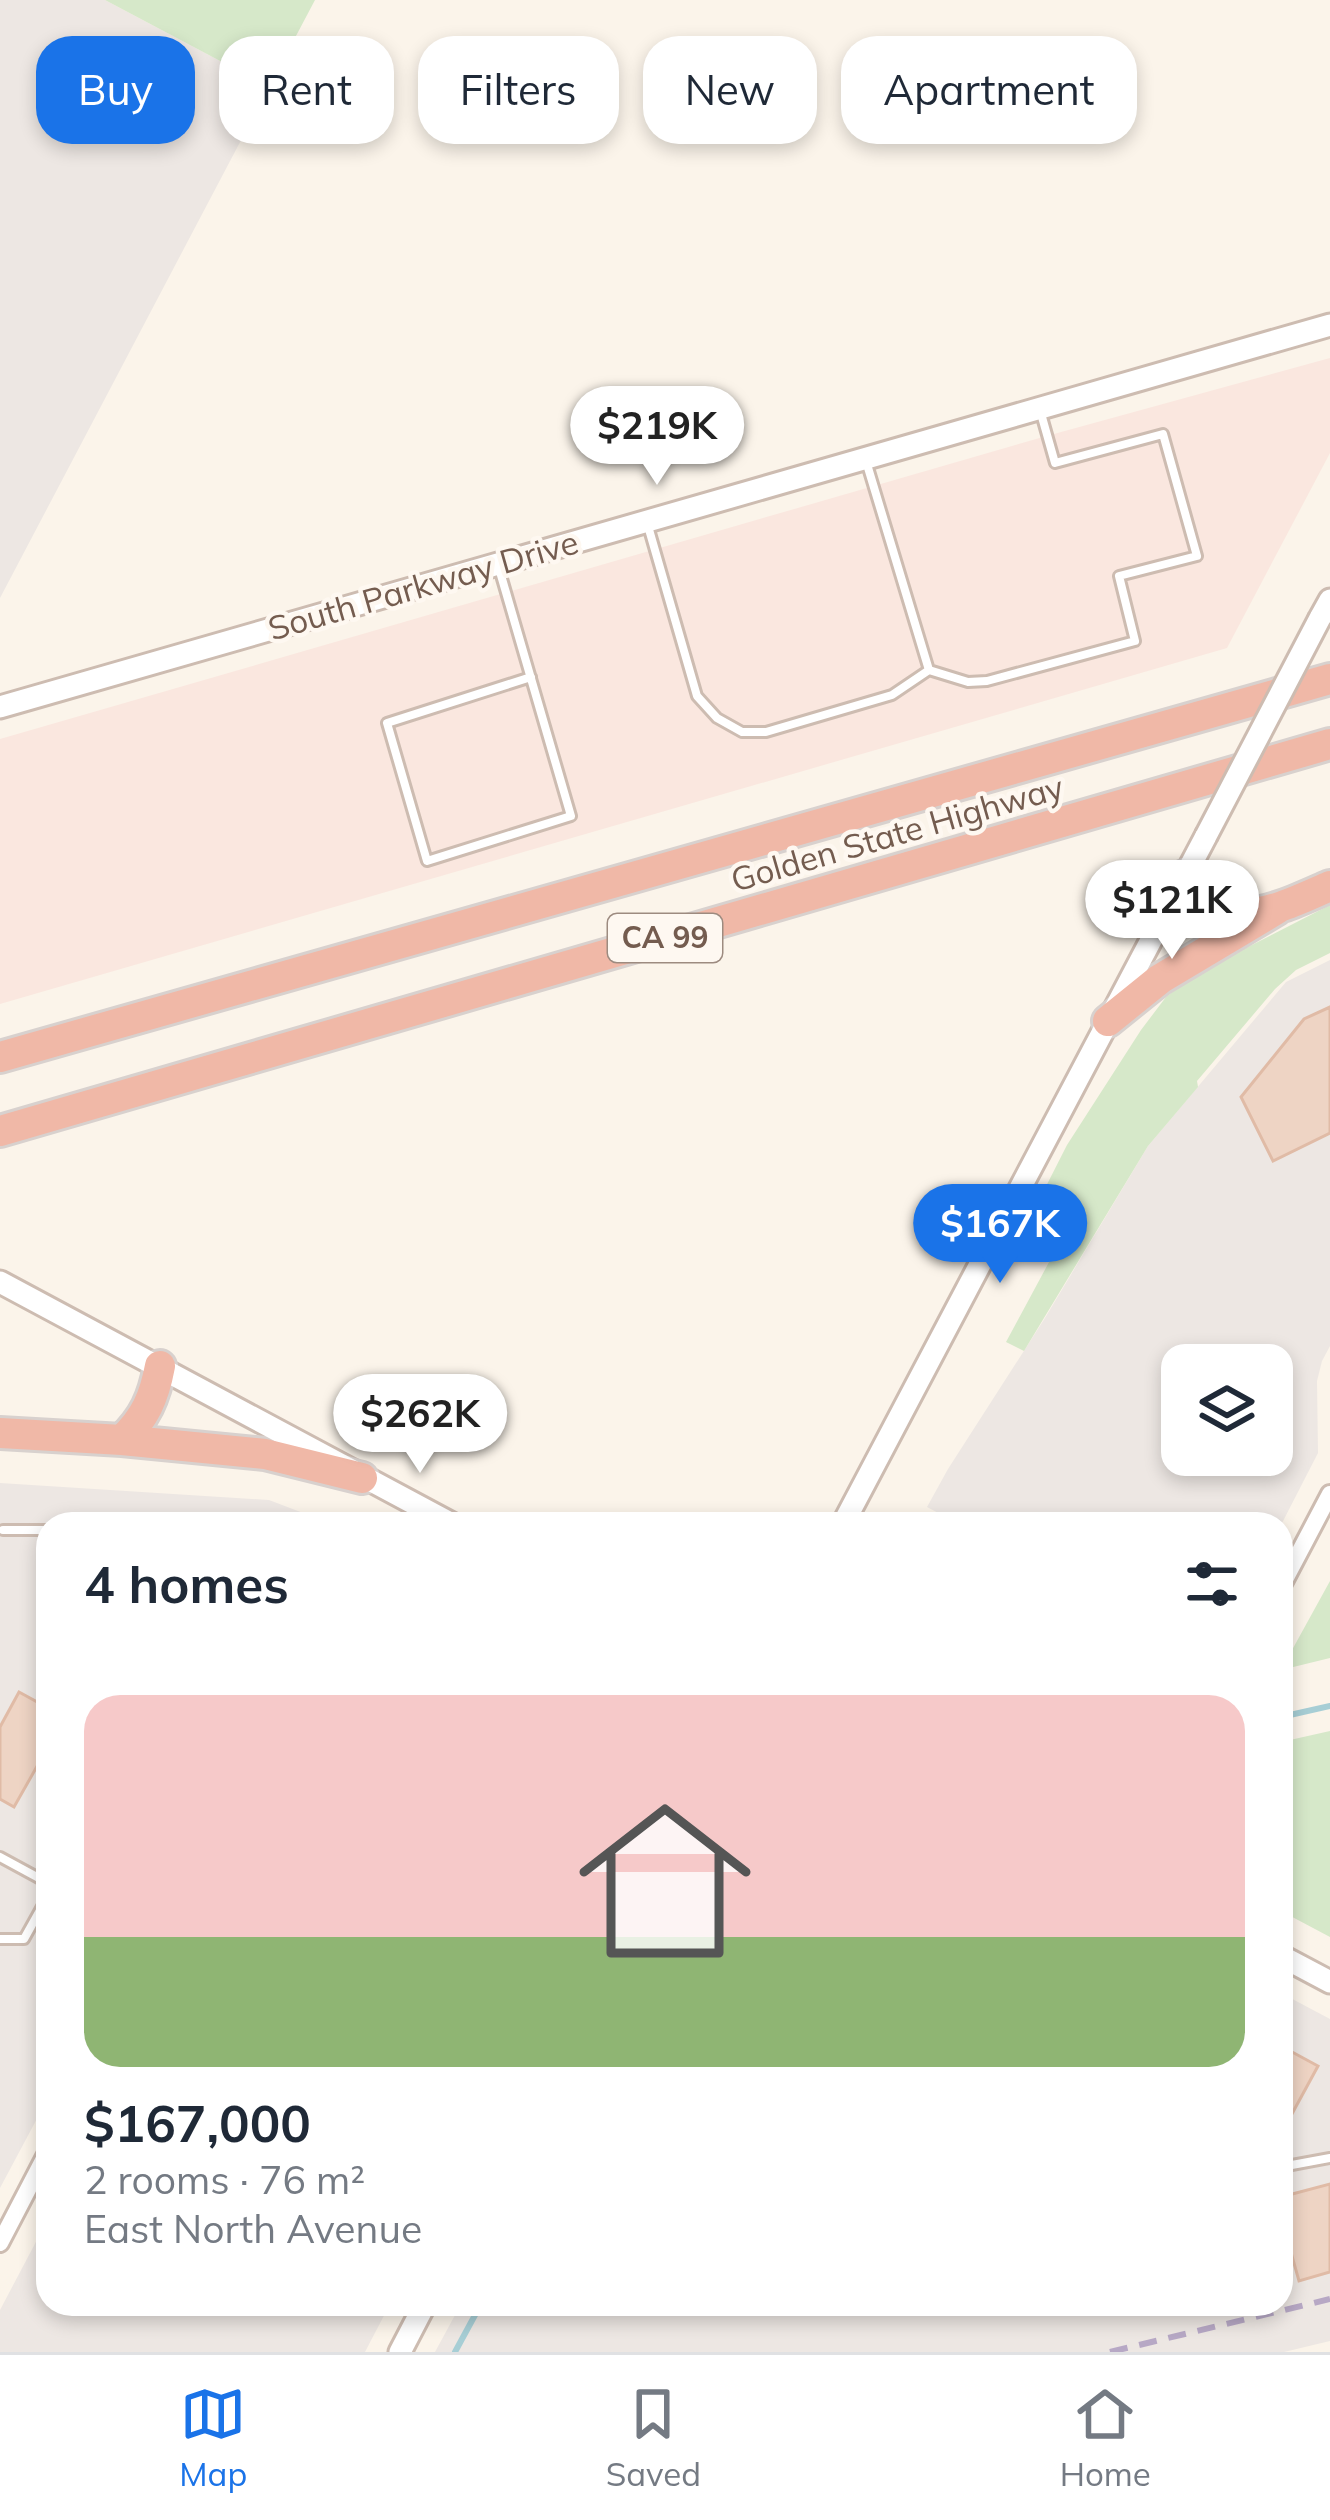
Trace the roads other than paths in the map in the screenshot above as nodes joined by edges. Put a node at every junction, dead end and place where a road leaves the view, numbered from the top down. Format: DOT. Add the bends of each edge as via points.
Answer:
graph roads {
  1 [pos="1330,325"];
  2 [pos="1040,408"];
  3 [pos="866,458"];
  4 [pos="647,520"];
  5 [pos="497,563"];
  6 [pos="1325,609"];
  7 [pos="929,670"];
  8 [pos="531,677"];
  9 [pos="1330,679"];
  10 [pos="0,707"];
  11 [pos="1330,744"];
  12 [pos="1184,876"];
  13 [pos="1330,886"];
  14 [pos="1277,909"];
  15 [pos="1108,1021"];
  16 [pos="0,1058"];
  17 [pos="0,1131"];
  18 [pos="0,1282"];
  19 [pos="160,1366"];
  20 [pos="0,1433"];
  21 [pos="122,1440"];
  22 [pos="362,1478"];
  23 [pos="1330,1494"];
  24 [pos="429,1512"];
  25 [pos="849,1512"];
  26 [pos="3,1530"];
  27 [pos="36,1530"];
  28 [pos="1293,1564"];
  29 [pos="0,1857"];
  30 [pos="36,1876"];
  31 [pos="36,1918"];
  32 [pos="0,1939"];
  33 [pos="1293,1962"];
  34 [pos="1330,1982"];
  35 [pos="1330,2158"];
  36 [pos="1293,2166"];
  37 [pos="36,2174"];
  38 [pos="0,2243"];
  39 [pos="419,2316"];
  40 [pos="400,2352"];
  1 -- 2 [label="street, South Parkway Drive"];
  2 -- 3 [label="street, South Parkway Drive"];
  2 -- 7 [label="lane" via="1055,463 1163,434 1197,556 1119,576 1135,641 987,681"];
  3 -- 4 [label="street, South Parkway Drive"];
  3 -- 7 [label="lane"];
  4 -- 5 [label="street, South Parkway Drive"];
  4 -- 7 [label="lane" via="697,696 742,732 892,695"];
  5 -- 8 [label="lane"];
  5 -- 10 [label="street, South Parkway Drive"];
  6 -- 12 [label="street, bridge"];
  8 -- 8 [label="lane" via="571,816 427,861 387,723"];
  9 -- 16 [label="highway, Golden State Highway / CA 99"];
  11 -- 17 [label="highway, Golden State Highway / CA 99"];
  12 -- 14 [label="highway" via="1217,910"];
  12 -- 15 [label="street"];
  13 -- 14 [label="highway"];
  14 -- 15 [label="highway" via="1160,979"];
  15 -- 25 [label="street"];
  18 -- 19 [label="street"];
  19 -- 21 [label="highway" via="148,1409"];
  19 -- 22 [label="street"];
  20 -- 21 [label="highway"];
  21 -- 22 [label="highway" via="266,1454"];
  22 -- 24 [label="street"];
  23 -- 28 [label="street"];
  26 -- 27 [label="lane"];
  29 -- 30 [label="lane"];
  31 -- 32 [label="lane" via="24,1939"];
  33 -- 34 [label="street"];
  35 -- 36 [label="lane"];
  37 -- 38 [label="street"];
  39 -- 40 [label="street"];
}
